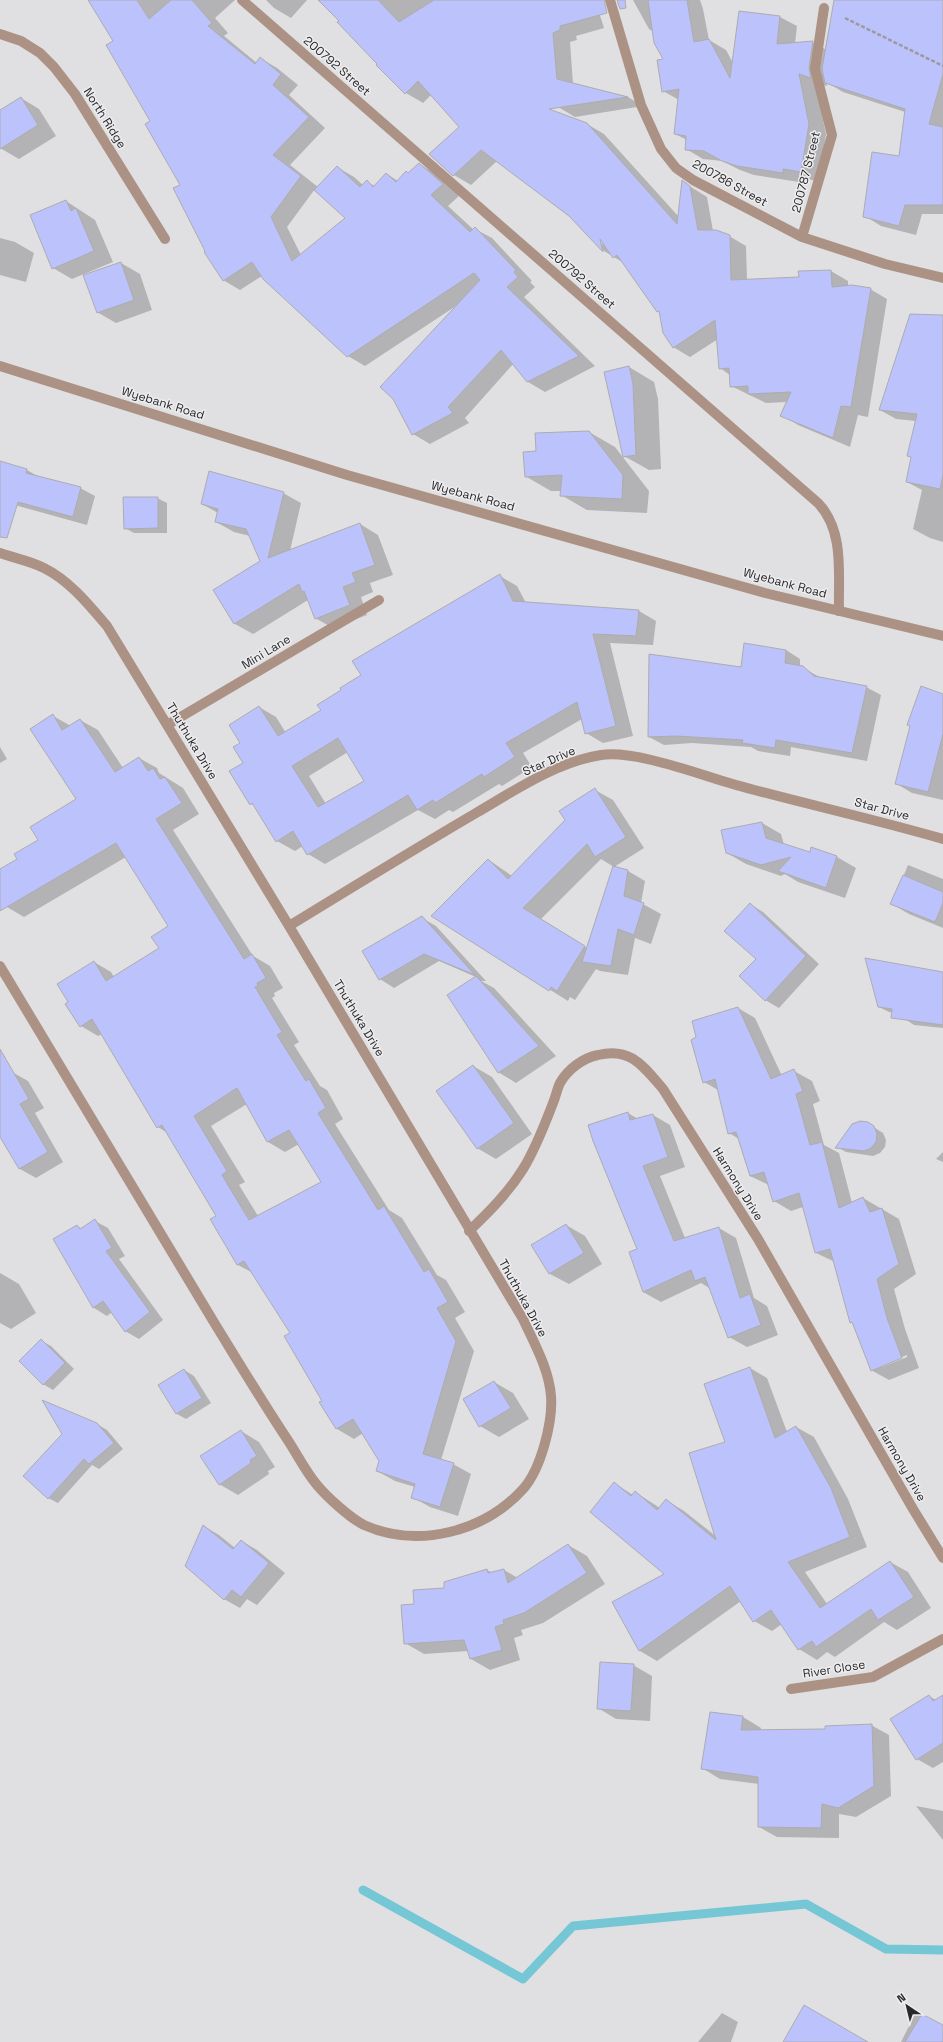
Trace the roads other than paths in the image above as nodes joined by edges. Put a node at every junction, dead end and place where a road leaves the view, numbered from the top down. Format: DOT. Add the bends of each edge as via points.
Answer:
graph roads {
  1 [pos="242,0"];
  2 [pos="610,0"];
  3 [pos="824,8"];
  4 [pos="0,34"];
  5 [pos="802,237"];
  6 [pos="165,239"];
  7 [pos="943,278"];
  8 [pos="0,366"];
  9 [pos="0,553"];
  10 [pos="379,600"];
  11 [pos="839,611"];
  12 [pos="943,636"];
  13 [pos="167,725"];
  14 [pos="943,839"];
  15 [pos="289,926"];
  16 [pos="0,966"];
  17 [pos="469,1231"];
  18 [pos="943,1558"];
  19 [pos="943,1639"];
  20 [pos="791,1689"];
  1 -- 11 [label="street, 200792 Street" via="818,503 826,512 836,535"];
  2 -- 5 [label="street, 200786 Street" via="641,105 661,149 676,168 693,180"];
  3 -- 5 [label="street, 200787 Street" via="815,69 832,135"];
  4 -- 6 [label="street, North Ridge" via="21,41 40,53 54,67 75,94"];
  5 -- 7 [label="street, 200786 Street" via="885,264"];
  8 -- 11 [label="street, Wyebank Road" via="347,475"];
  9 -- 13 [label="street, Thuthuka Drive" via="44,568 65,581 87,602 107,626"];
  10 -- 13 [label="street, Mini Lane"];
  11 -- 12 [label="street, Wyebank Road"];
  13 -- 15 [label="street, Thuthuka Drive"];
  14 -- 15 [label="street, Star Drive" via="672,766 618,754 601,755 578,760 512,792"];
  15 -- 17 [label="street, Thuthuka Drive"];
  16 -- 17 [label="street, Thuthuka Drive" via="272,1417 317,1485 341,1508 363,1524 393,1533 424,1537 460,1530 496,1513 525,1487 542,1454 549,1427 551,1395 544,1364 523,1319"];
  17 -- 18 [label="street, Harmony Drive" via="499,1202 524,1169 560,1083 572,1069 589,1057 612,1051 629,1055 644,1067 663,1089 754,1232 912,1509"];
  19 -- 20 [label="street, River Close" via="873,1677"];
}
